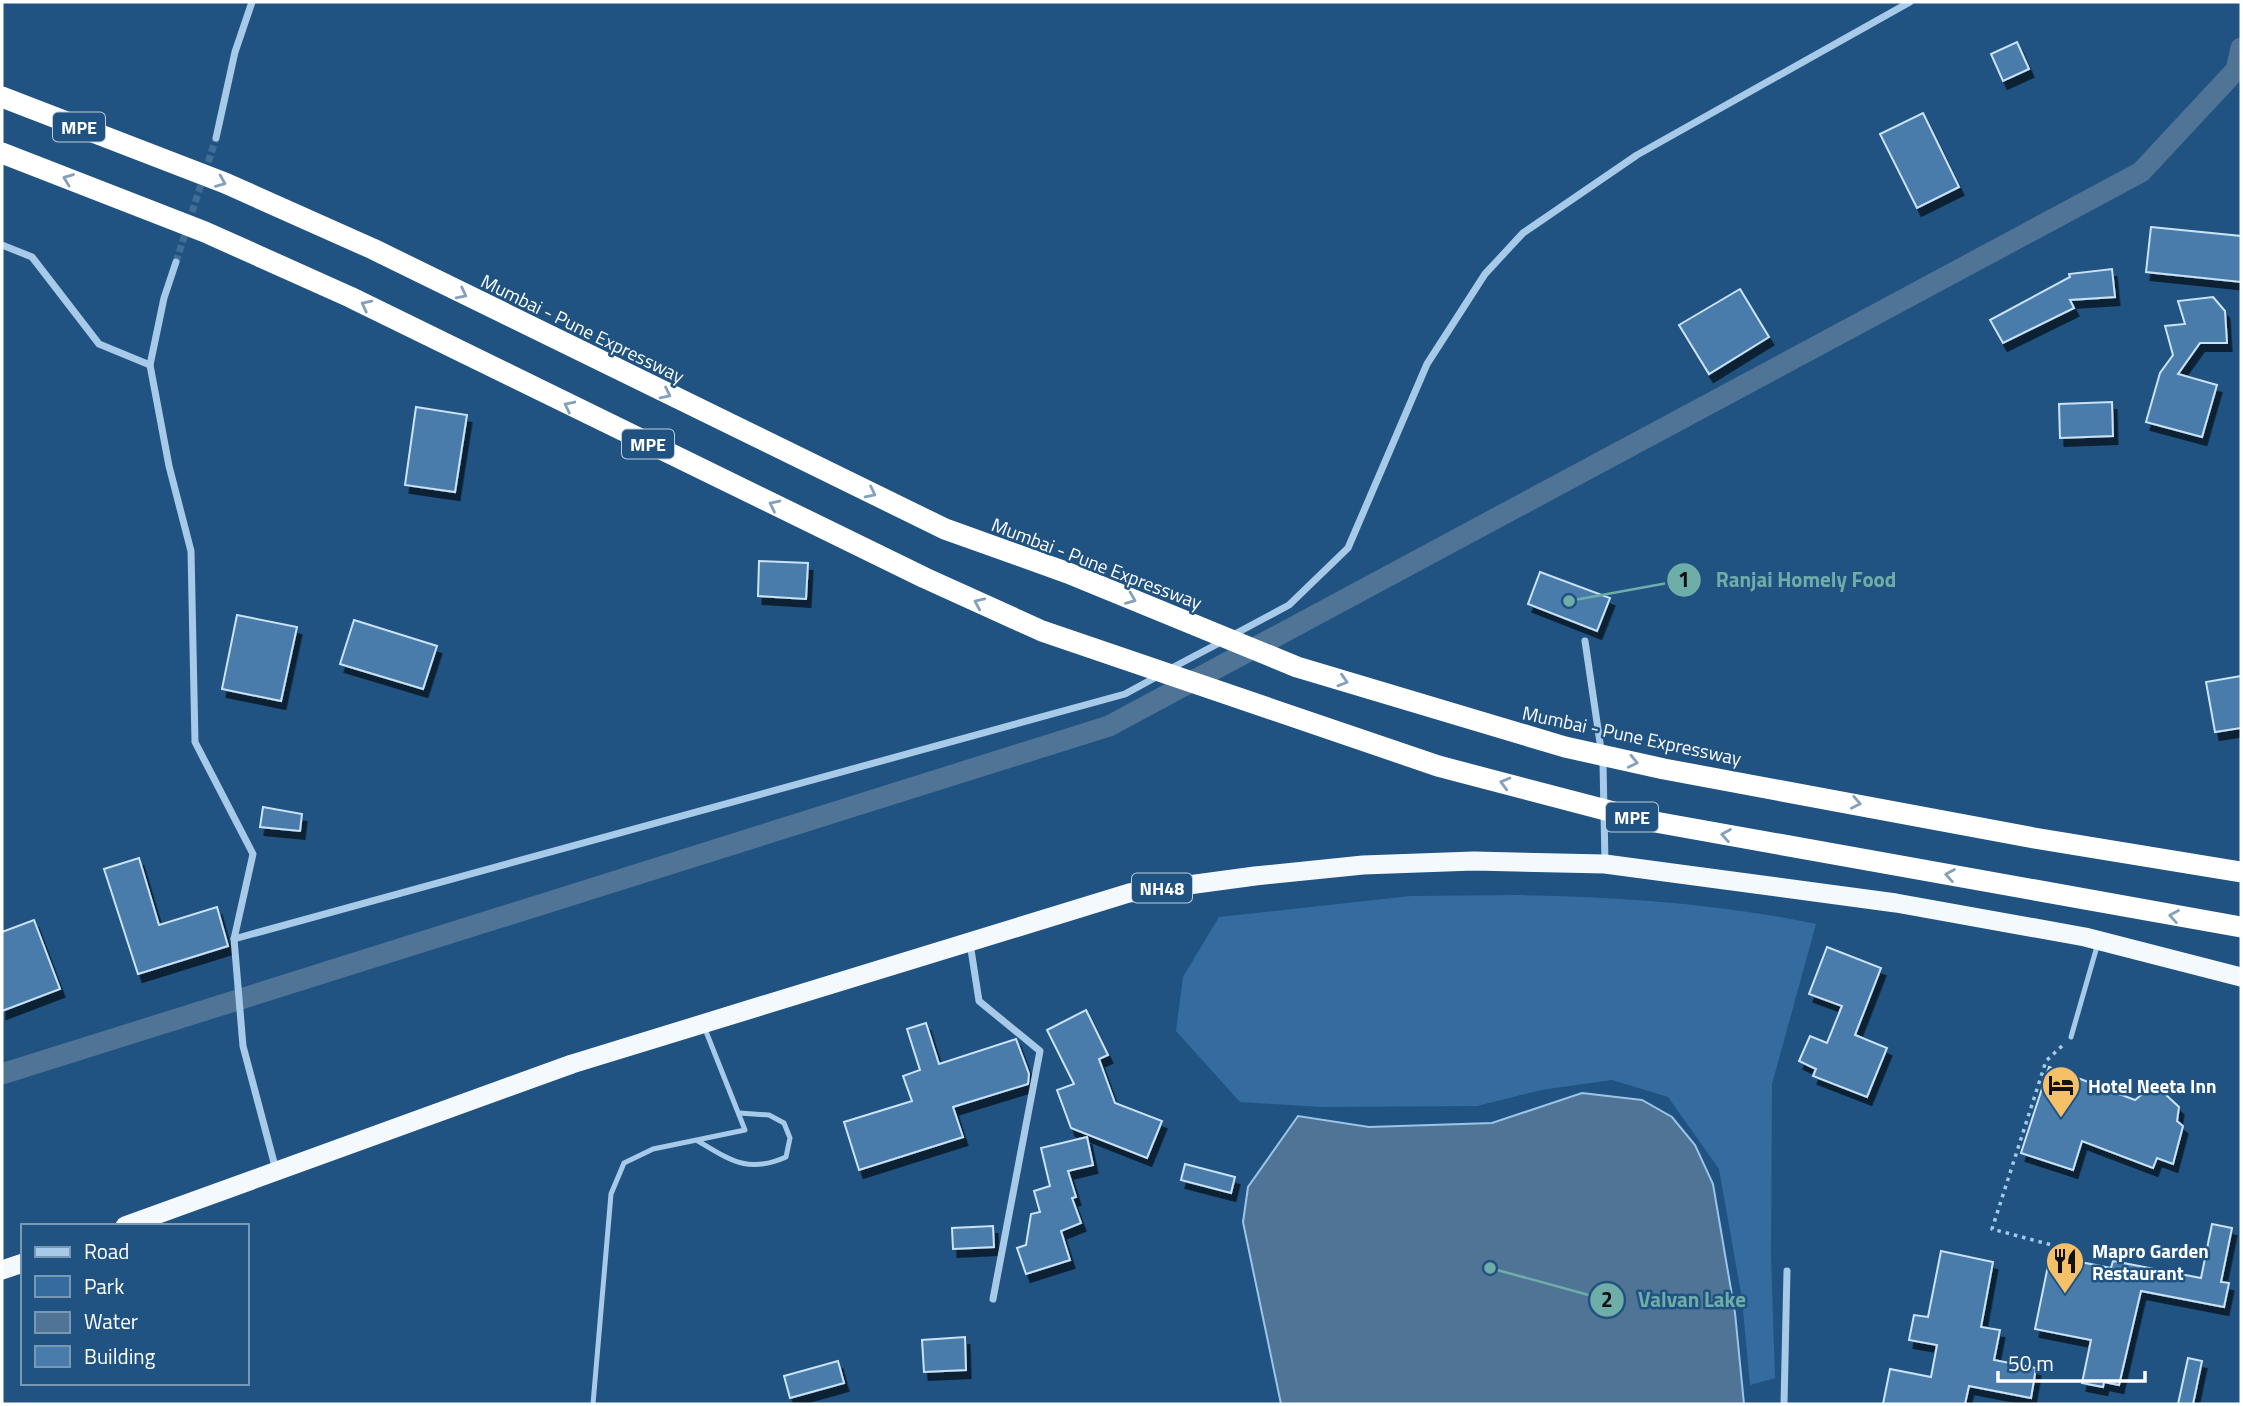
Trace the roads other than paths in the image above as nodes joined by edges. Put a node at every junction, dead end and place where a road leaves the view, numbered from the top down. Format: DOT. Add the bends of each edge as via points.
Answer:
graph roads {
  1 [pos="253,2"];
  2 [pos="1910,2"];
  3 [pos="2,97"];
  4 [pos="216,138"];
  5 [pos="2,153"];
  6 [pos="2,245"];
  7 [pos="176,262"];
  8 [pos="150,365"];
  9 [pos="1586,641"];
  10 [pos="1605,864"];
  11 [pos="2241,872"];
  12 [pos="2241,928"];
  13 [pos="234,939"];
  14 [pos="2099,940"];
  15 [pos="970,942"];
  16 [pos="2241,977"];
  17 [pos="703,1024"];
  18 [pos="2071,1037"];
  19 [pos="739,1113"];
  20 [pos="696,1140"];
  21 [pos="276,1171"];
  22 [pos="130,1224"];
  23 [pos="21,1264"];
  24 [pos="2,1270"];
  25 [pos="1787,1270"];
  26 [pos="992,1299"];
  27 [pos="593,1404"];
  28 [pos="1784,1404"];
  1 -- 4 [label="street" via="235,52"];
  2 -- 13 [label="street" via="1637,155 1523,233 1485,274 1427,364 1348,548 1289,606 1125,694"];
  3 -- 11 [label="highway, Mumbai - Pune Expressway / MPE, one-way" via="373,249 945,529 1068,573 1297,667 1565,747 1664,769"];
  12 -- 5 [label="highway, MPE, one-way" via="1644,820 1438,765 1041,631 350,297"];
  6 -- 8 [label="street" via="32,257 99,344"];
  7 -- 8 [label="street"];
  8 -- 13 [label="street" via="191,551 195,743 253,854"];
  9 -- 10 [label="street" via="1604,763"];
  10 -- 14 [label="highway, NH48" via="1896,902"];
  10 -- 15 [label="highway, NH48" via="1474,861 1363,865 1255,876 1129,893"];
  13 -- 21 [label="street" via="243,1046"];
  14 -- 16 [label="highway, NH48"];
  14 -- 18 [label="lane"];
  15 -- 17 [label="highway, NH48"];
  15 -- 26 [label="street" via="979,1001 1040,1051"];
  17 -- 19 [label="lane"];
  17 -- 21 [label="highway, NH48" via="572,1064"];
  19 -- 20 [label="lane" via="745,1130"];
  19 -- 20 [label="lane" via="769,1115 784,1123 790,1138 786,1157 768,1165 743,1165"];
  20 -- 27 [label="lane" via="653,1149 624,1163 611,1194"];
  21 -- 22 [label="highway, NH48"];
  23 -- 24 [label="highway"];
  25 -- 28 [label="street"];
}
